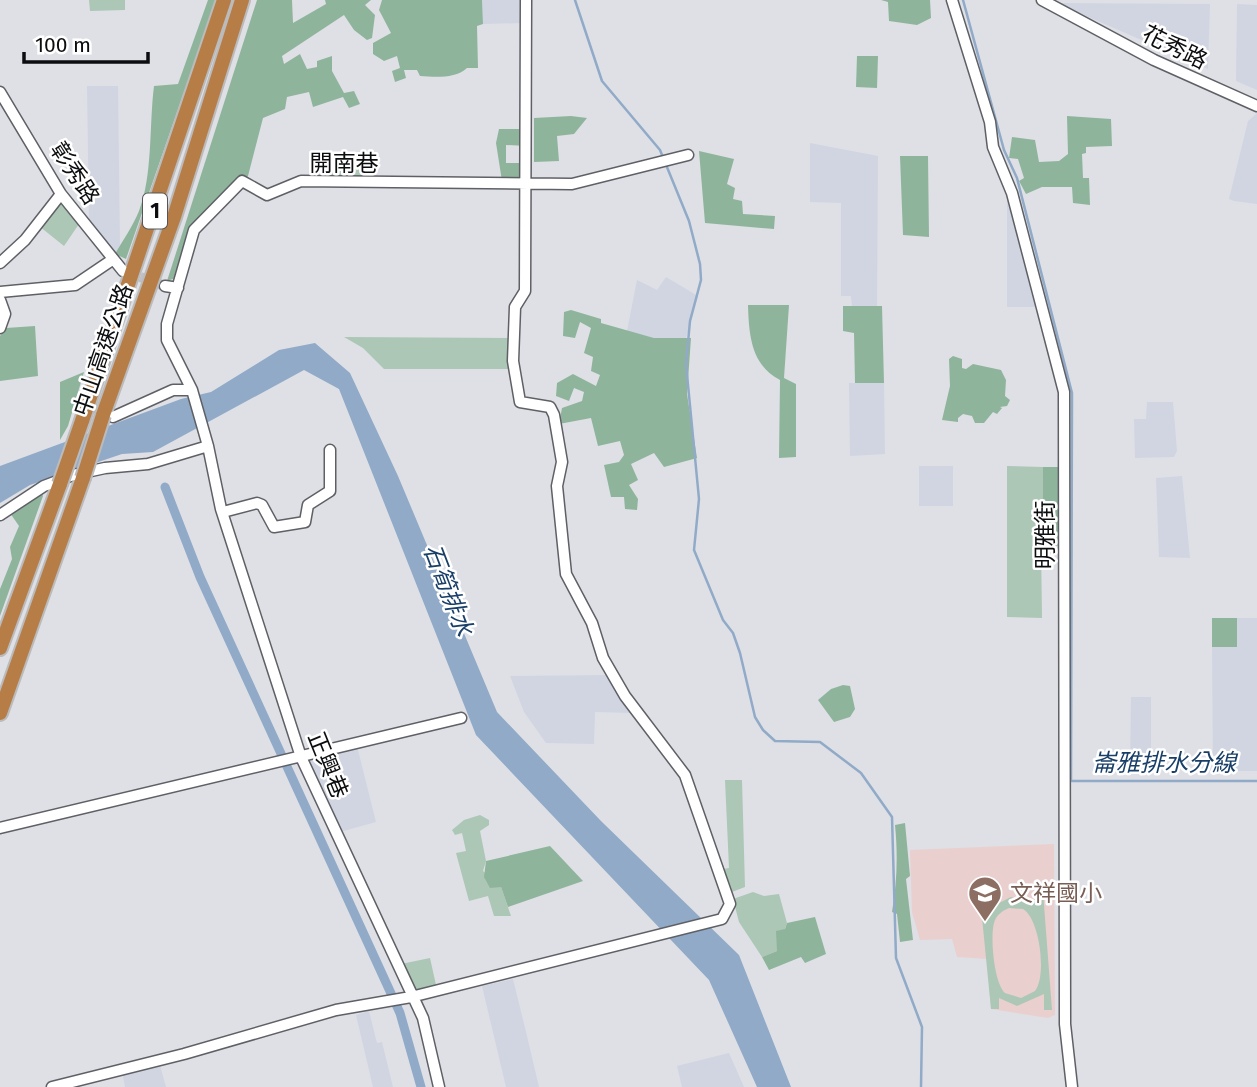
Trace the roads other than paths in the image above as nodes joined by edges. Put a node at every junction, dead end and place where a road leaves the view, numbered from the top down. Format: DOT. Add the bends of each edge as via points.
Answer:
graph roads {
  1 [pos="224,0"];
  2 [pos="242,0"];
  3 [pos="526,0"];
  4 [pos="952,0"];
  5 [pos="1042,0"];
  6 [pos="0,92"];
  7 [pos="1257,106"];
  8 [pos="688,155"];
  9 [pos="527,184"];
  10 [pos="61,194"];
  11 [pos="112,260"];
  12 [pos="0,263"];
  13 [pos="123,271"];
  14 [pos="165,286"];
  15 [pos="178,288"];
  16 [pos="0,292"];
  17 [pos="0,300"];
  18 [pos="0,328"];
  19 [pos="191,390"];
  20 [pos="108,416"];
  21 [pos="208,446"];
  22 [pos="330,450"];
  23 [pos="223,512"];
  24 [pos="0,515"];
  25 [pos="0,648"];
  26 [pos="0,713"];
  27 [pos="461,718"];
  28 [pos="301,757"];
  29 [pos="0,828"];
  30 [pos="411,997"];
  31 [pos="52,1087"];
  32 [pos="439,1087"];
  33 [pos="1072,1087"];
  1 -- 25 [label="highway, 中山高速公路 / 1, bridge"];
  2 -- 20 [label="highway, 中山高速公路 / 1"];
  3 -- 9 [label="street"];
  4 -- 33 [label="street, 明雅街" via="990,122 993,147 1012,193 1064,392 1065,1024"];
  5 -- 7 [label="street, 花秀路" via="1154,60"];
  6 -- 10 [label="street, 彰秀路"];
  8 -- 9 [label="street, 開南巷" via="572,184"];
  9 -- 15 [label="street, 開南巷" via="301,181 267,195 242,181 194,230"];
  9 -- 30 [label="street" via="525,291 515,307 516,388 520,402 550,407 554,415 562,462 557,486 566,574 592,623 603,659 685,775 730,904 722,919"];
  10 -- 11 [label="street, 彰秀路"];
  10 -- 12 [label="street"];
  11 -- 13 [label="street, 彰秀路"];
  11 -- 16 [label="street" via="75,285"];
  14 -- 15 [label="street"];
  15 -- 19 [label="street, 開南巷" via="166,336"];
  17 -- 18 [label="street" via="5,314"];
  19 -- 20 [label="street" via="173,390"];
  19 -- 21 [label="street, 開南巷"];
  20 -- 26 [label="highway, 中山高速公路 / 1, bridge"];
  21 -- 23 [label="street, 正興巷"];
  21 -- 24 [label="street" via="148,464 73,475 44,486"];
  22 -- 23 [label="street" via="330,491 309,505 305,522 274,527 257,503"];
  23 -- 28 [label="street, 正興巷"];
  27 -- 28 [label="street"];
  28 -- 29 [label="street"];
  28 -- 30 [label="street, 正興巷"];
  30 -- 31 [label="street" via="336,1010"];
  30 -- 32 [label="street, 正興巷" via="423,1018"];
}
